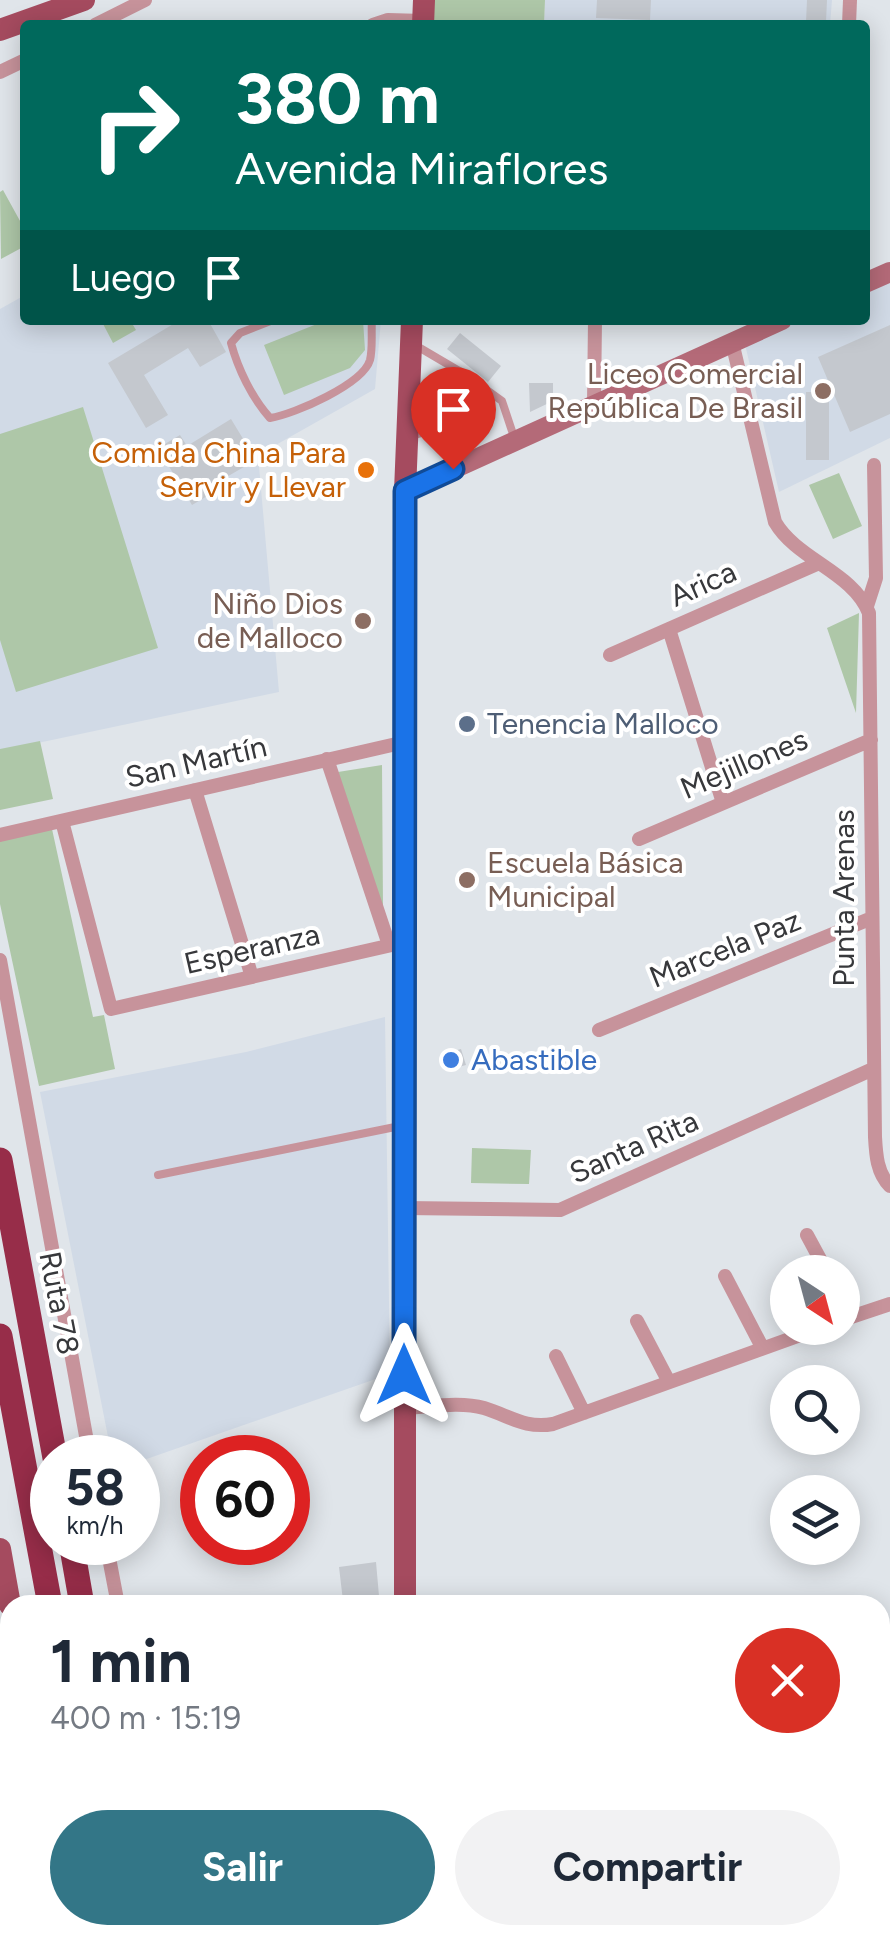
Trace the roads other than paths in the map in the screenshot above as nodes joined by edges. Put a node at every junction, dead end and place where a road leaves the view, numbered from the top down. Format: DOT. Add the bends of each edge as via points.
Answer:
graph roads {
  1 [pos="84,0"];
  2 [pos="145,0"];
  3 [pos="423,15"];
  4 [pos="28,20"];
  5 [pos="105,20"];
  6 [pos="388,20"];
  7 [pos="259,325"];
  8 [pos="372,325"];
  9 [pos="595,325"];
  10 [pos="771,325"];
  11 [pos="411,332"];
  12 [pos="732,342"];
  13 [pos="466,375"];
  14 [pos="594,403"];
  15 [pos="449,424"];
  16 [pos="407,437"];
  17 [pos="514,440"];
  18 [pos="874,465"];
  19 [pos="453,469"];
  20 [pos="405,491"];
  21 [pos="818,564"];
  22 [pos="866,606"];
  23 [pos="670,629"];
  24 [pos="610,655"];
  25 [pos="871,740"];
  26 [pos="405,742"];
  27 [pos="328,759"];
  28 [pos="195,790"];
  29 [pos="724,802"];
  30 [pos="62,821"];
  31 [pos="0,836"];
  32 [pos="639,839"];
  33 [pos="872,918"];
  34 [pos="397,944"];
  35 [pos="0,960"];
  36 [pos="252,977"];
  37 [pos="599,1030"];
  38 [pos="873,1069"];
  39 [pos="404,1125"];
  40 [pos="0,1160"];
  41 [pos="158,1175"];
  42 [pos="890,1186"];
  43 [pos="404,1208"];
  44 [pos="806,1235"];
  45 [pos="817,1255"];
  46 [pos="725,1276"];
  47 [pos="890,1304"];
  48 [pos="860,1314"];
  49 [pos="637,1320"];
  50 [pos="0,1336"];
  51 [pos="770,1344"];
  52 [pos="762,1347"];
  53 [pos="556,1356"];
  54 [pos="669,1382"];
  55 [pos="404,1408"];
  56 [pos="584,1413"];
  57 [pos="51,1435"];
  58 [pos="86,1435"];
  59 [pos="0,1549"];
  60 [pos="75,1565"];
  61 [pos="110,1565"];
  62 [pos="8,1595"];
  63 [pos="48,1595"];
  64 [pos="80,1595"];
  65 [pos="116,1595"];
  66 [pos="405,1595"];
  1 -- 4 [label="main road"];
  2 -- 5 [label="street"];
  3 -- 6 [label="street"];
  7 -- 8 [label="lane" via="232,343 270,418 358,379 370,361"];
  9 -- 14 [label="street"];
  10 -- 12 [label="main road"];
  11 -- 13 [label="lane"];
  11 -- 16 [label="main road"];
  12 -- 14 [label="main road"];
  12 -- 21 [label="street" via="775,522"];
  13 -- 15 [label="lane"];
  13 -- 17 [label="lane" via="502,400"];
  14 -- 17 [label="main road"];
  15 -- 16 [label="lane"];
  15 -- 19 [label="lane"];
  16 -- 20 [label="main road"];
  17 -- 19 [label="main road"];
  18 -- 22 [label="street, Punta Arenas" via="876,578"];
  19 -- 20 [label="main road"];
  20 -- 26 [label="main road"];
  21 -- 22 [label="street"];
  21 -- 23 [label="street, Arica"];
  22 -- 25 [label="street, Punta Arenas"];
  23 -- 24 [label="street, Arica"];
  23 -- 29 [label="street"];
  25 -- 29 [label="street, Mejillones"];
  25 -- 33 [label="street, Punta Arenas"];
  26 -- 27 [label="street, San Martín"];
  26 -- 34 [label="main road"];
  27 -- 28 [label="street, San Martín"];
  27 -- 34 [label="street"];
  28 -- 30 [label="street, San Martín"];
  28 -- 36 [label="street"];
  29 -- 32 [label="street, Mejillones"];
  30 -- 31 [label="street, San Martín"];
  30 -- 36 [label="street, Esperanza" via="111,1009"];
  33 -- 37 [label="street, Marcela Paz"];
  33 -- 38 [label="street, Punta Arenas"];
  34 -- 36 [label="street, Esperanza"];
  34 -- 39 [label="main road"];
  35 -- 58 [label="street"];
  38 -- 42 [label="street, Punta Arenas" via="877,1161"];
  38 -- 43 [label="street, Santa Rita" via="560,1210"];
  39 -- 41 [label="lane"];
  39 -- 43 [label="main road"];
  40 -- 57 [label="highway, Ruta 78"];
  43 -- 55 [label="main road"];
  44 -- 45 [label="street"];
  46 -- 52 [label="street"];
  47 -- 48 [label="street"];
  49 -- 54 [label="street"];
  50 -- 63 [label="highway"];
  51 -- 52 [label="street"];
  52 -- 54 [label="street"];
  53 -- 56 [label="street"];
  54 -- 56 [label="street"];
  55 -- 56 [label="street" via="482,1408 540,1427"];
  55 -- 66 [label="main road"];
  59 -- 62 [label="main road"];
  60 -- 64 [label="highway"];
  61 -- 65 [label="street"];
}
